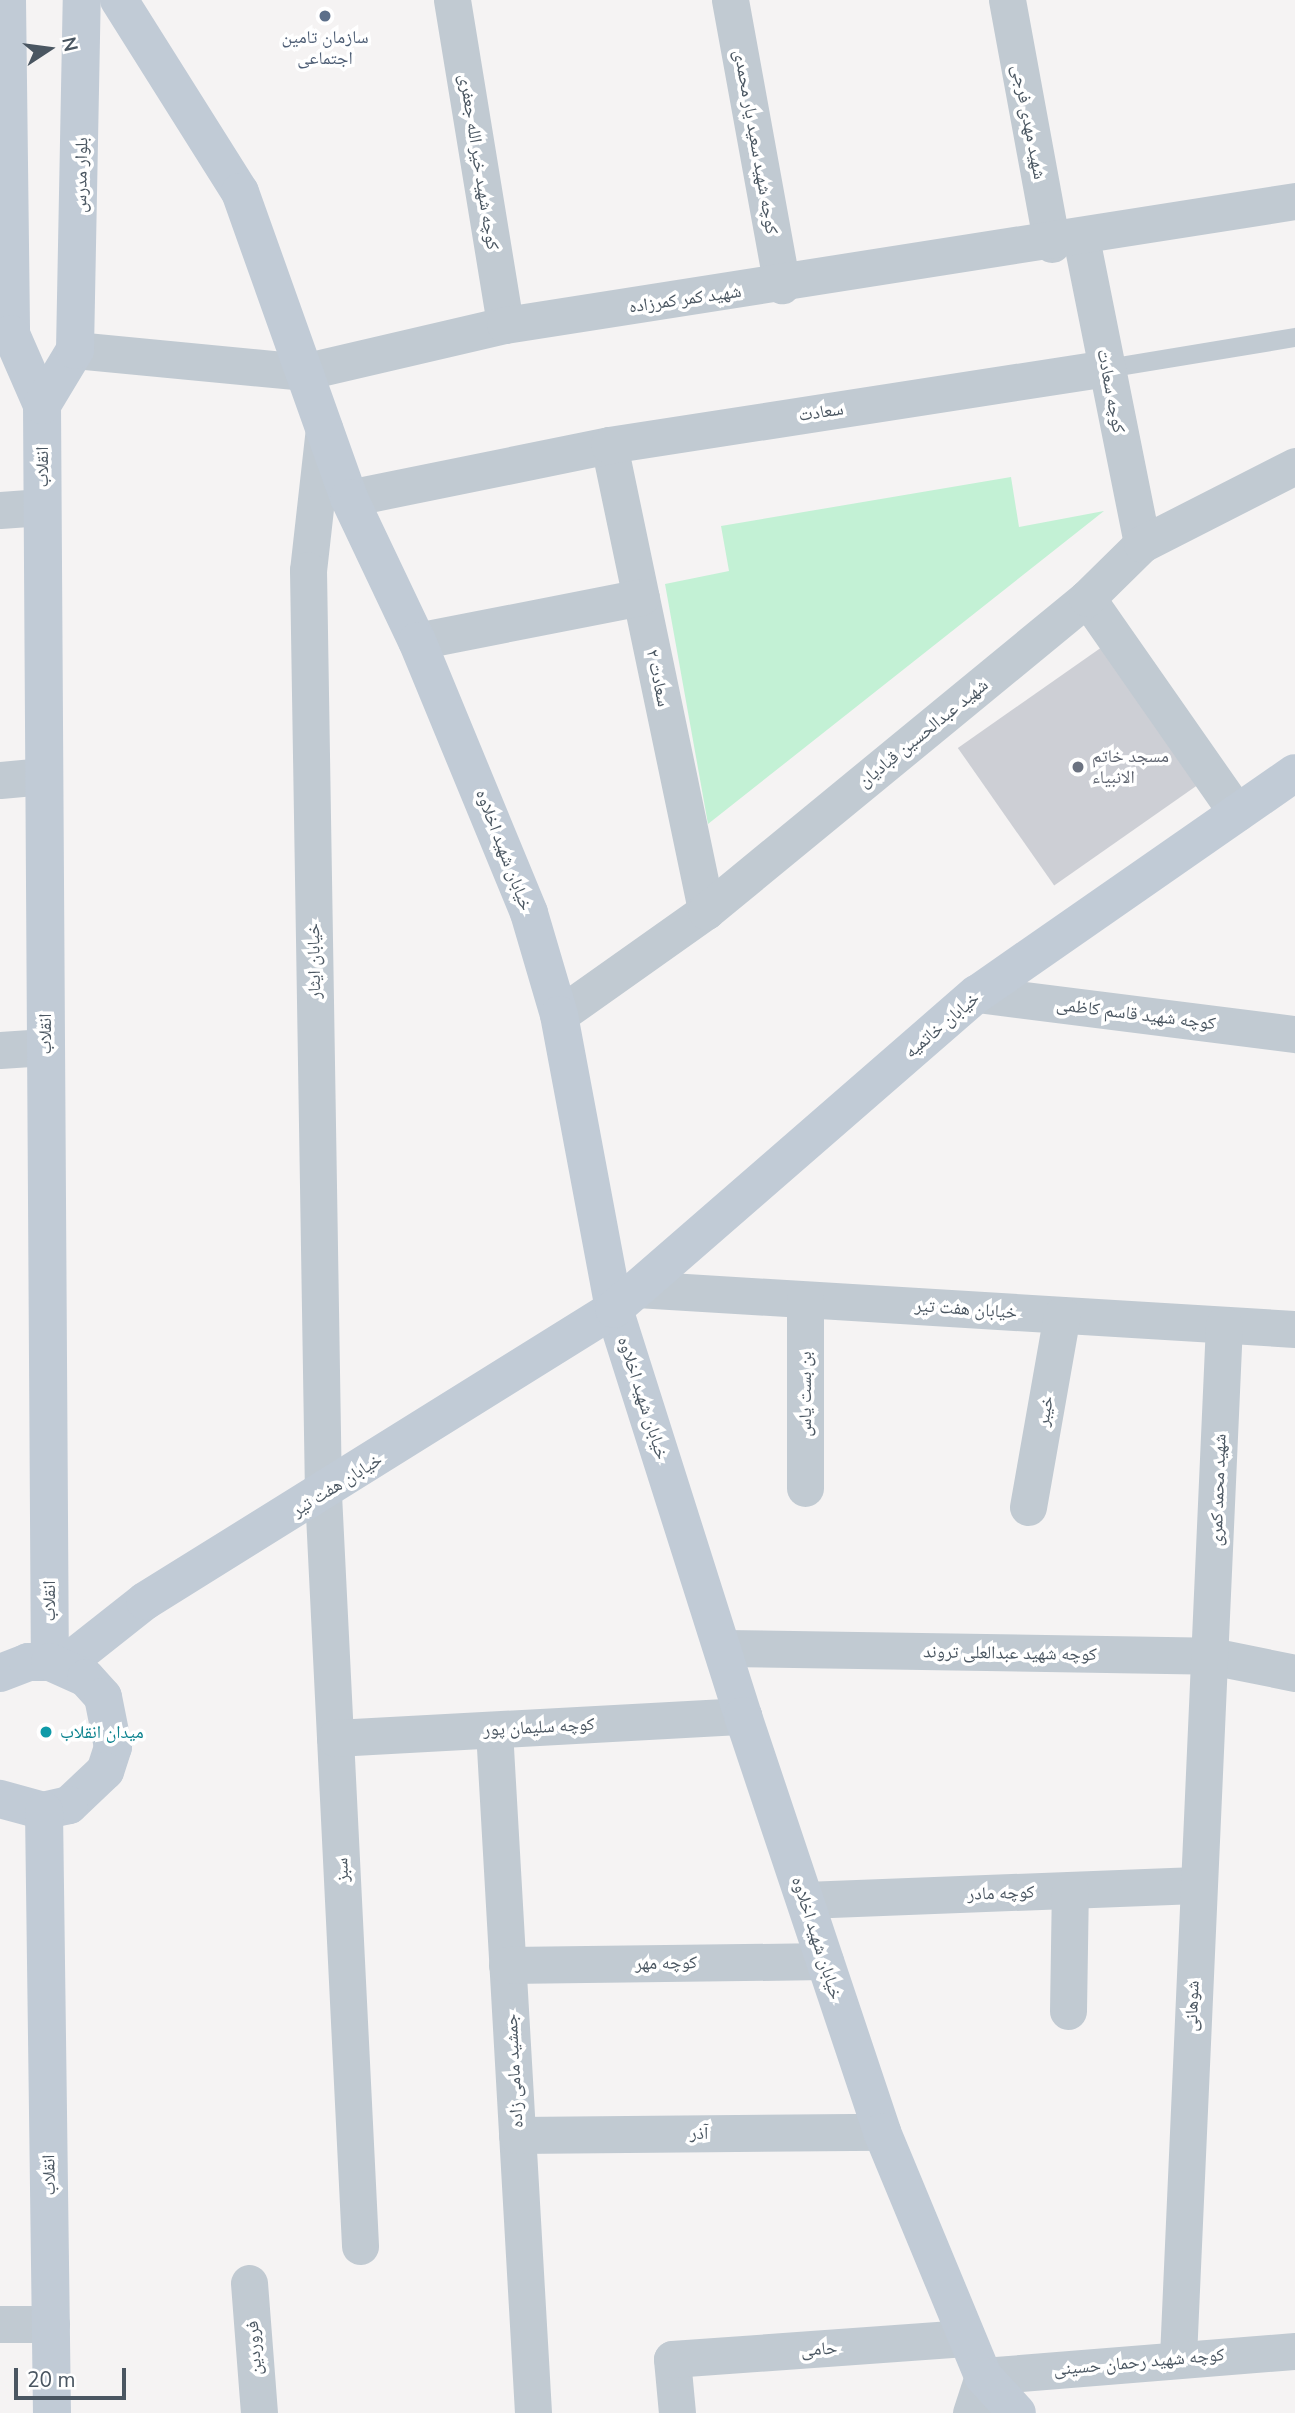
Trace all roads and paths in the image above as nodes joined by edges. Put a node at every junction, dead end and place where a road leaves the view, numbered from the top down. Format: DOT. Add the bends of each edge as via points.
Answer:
graph roads {
  1 [pos="7,0"];
  2 [pos="82,0"];
  3 [pos="119,0"];
  4 [pos="452,0"];
  5 [pos="730,0"];
  6 [pos="1007,0"];
  7 [pos="4,62"];
  8 [pos="1295,201"];
  9 [pos="1067,241"];
  10 [pos="782,285"];
  11 [pos="505,325"];
  12 [pos="6,333"];
  13 [pos="1295,337"];
  14 [pos="75,350"];
  15 [pos="1107,368"];
  16 [pos="303,372"];
  17 [pos="42,405"];
  18 [pos="324,428"];
  19 [pos="609,444"];
  20 [pos="1295,466"];
  21 [pos="349,498"];
  22 [pos="42,508"];
  23 [pos="0,510"];
  24 [pos="1142,544"];
  25 [pos="641,597"];
  26 [pos="1087,598"];
  27 [pos="417,641"];
  28 [pos="44,776"];
  29 [pos="0,780"];
  30 [pos="1287,786"];
  31 [pos="1237,813"];
  32 [pos="706,911"];
  33 [pos="977,994"];
  34 [pos="559,1015"];
  35 [pos="1295,1034"];
  36 [pos="45,1047"];
  37 [pos="0,1051"];
  38 [pos="626,1299"];
  39 [pos="805,1300"];
  40 [pos="1062,1315"];
  41 [pos="1224,1325"];
  42 [pos="1295,1329"];
  43 [pos="805,1488"];
  44 [pos="323,1494"];
  45 [pos="1028,1507"];
  46 [pos="724,1648"];
  47 [pos="1211,1656"];
  48 [pos="57,1664"];
  49 [pos="0,1673"];
  50 [pos="1295,1673"];
  51 [pos="743,1716"];
  52 [pos="495,1730"];
  53 [pos="335,1738"];
  54 [pos="0,1799"];
  55 [pos="44,1811"];
  56 [pos="1197,1885"];
  57 [pos="1070,1890"];
  58 [pos="804,1900"];
  59 [pos="825,1961"];
  60 [pos="508,1965"];
  61 [pos="1068,2011"];
  62 [pos="881,2132"];
  63 [pos="517,2135"];
  64 [pos="360,2246"];
  65 [pos="249,2283"];
  66 [pos="0,2324"];
  67 [pos="51,2324"];
  68 [pos="965,2338"];
  69 [pos="1295,2351"];
  70 [pos="1178,2357"];
  71 [pos="983,2376"];
  72 [pos="52,2413"];
  73 [pos="259,2413"];
  74 [pos="533,2413"];
  75 [pos="677,2413"];
  76 [pos="971,2413"];
  77 [pos="1017,2413"];
  1 -- 7 [label="street"];
  2 -- 14 [label="street, بلوار مدرس"];
  3 -- 16 [label="street, خیابان شهید اخلاوه" via="240,192"];
  4 -- 11 [label="street, کوچه شهید خیر الله جعفری"];
  5 -- 10 [label="street, کوچه شهید سعید یار محمدی"];
  6 -- 9 [label="street, شهید مهدی فرجی"];
  7 -- 12 [label="street"];
  8 -- 9 [label="street, شهید کمر کمرزاده"];
  9 -- 10 [label="street, شهید کمر کمرزاده"];
  9 -- 15 [label="street, کوچه سعادت"];
  10 -- 11 [label="street, شهید کمر کمرزاده"];
  11 -- 16 [label="street, شهید کمر کمرزاده"];
  12 -- 14 [label="street"];
  12 -- 17 [label="street, انقلاب"];
  13 -- 15 [label="lane, سعادت"];
  14 -- 16 [label="street, شهید کمر کمرزاده"];
  14 -- 17 [label="street"];
  15 -- 19 [label="street, سعادت"];
  15 -- 24 [label="street, کوچه سعادت"];
  16 -- 18 [label="street, خیابان شهید اخلاوه"];
  17 -- 22 [label="street, انقلاب"];
  18 -- 21 [label="street, خیابان شهید اخلاوه"];
  18 -- 44 [label="street, خیابان ایثار" via="308,570"];
  19 -- 21 [label="street, سعادت"];
  19 -- 25 [label="street, سعادت ۲"];
  20 -- 24 [label="street, شهید عبدالحسین قبادیان"];
  21 -- 27 [label="street, خیابان شهید اخلاوه"];
  22 -- 23 [label="street"];
  22 -- 28 [label="street, انقلاب"];
  24 -- 26 [label="street, شهید عبدالحسین قبادیان"];
  25 -- 27 [label="street"];
  25 -- 32 [label="street, سعادت ۲"];
  26 -- 31 [label="street"];
  26 -- 32 [label="street, شهید عبدالحسین قبادیان"];
  27 -- 34 [label="street, خیابان شهید اخلاوه" via="529,913"];
  28 -- 29 [label="street"];
  28 -- 36 [label="street, انقلاب"];
  30 -- 31 [label="street, خیابان خاتمیه"];
  31 -- 33 [label="street, خیابان خاتمیه"];
  32 -- 34 [label="street, شهید عبدالحسین قبادیان"];
  33 -- 35 [label="street, کوچه شهید قاسم کاظمی"];
  33 -- 38 [label="street, خیابان خاتمیه"];
  34 -- 38 [label="street, خیابان شهید اخلاوه"];
  36 -- 37 [label="street"];
  36 -- 48 [label="street, انقلاب"];
  38 -- 39 [label="street, خیابان هفت تیر"];
  38 -- 44 [label="street, خیابان هفت تیر"];
  38 -- 46 [label="street, خیابان شهید اخلاوه"];
  39 -- 40 [label="street, خیابان هفت تیر"];
  39 -- 43 [label="street, بن بست یاس"];
  40 -- 41 [label="street, خیابان هفت تیر"];
  40 -- 45 [label="street, خیبر"];
  41 -- 42 [label="street, خیابان هفت تیر"];
  41 -- 47 [label="street, شهید محمد کمری"];
  44 -- 48 [label="street, خیابان هفت تیر" via="145,1601"];
  44 -- 53 [label="street, سبز"];
  46 -- 47 [label="street, کوچه شهید عبدالعلی تروند"];
  46 -- 51 [label="street, خیابان شهید اخلاوه"];
  47 -- 50 [label="street, کوچه شهید عبدالعلی تروند"];
  47 -- 56 [label="street, شوهانی"];
  48 -- 49 [label="street" via="28,1662"];
  48 -- 55 [label="street" via="103,1698 113,1747 90,1791"];
  51 -- 52 [label="street, کوچه سلیمان پور"];
  51 -- 58 [label="street, خیابان شهید اخلاوه"];
  52 -- 53 [label="street, کوچه سلیمان پور"];
  52 -- 60 [label="street, جمشید مامی زاده"];
  53 -- 64 [label="street, سبز"];
  54 -- 55 [label="street"];
  55 -- 67 [label="street, انقلاب"];
  56 -- 57 [label="street, کوچه مادر"];
  56 -- 70 [label="street, شوهانی"];
  57 -- 58 [label="street, کوچه مادر"];
  57 -- 61 [label="street"];
  58 -- 59 [label="street, خیابان شهید اخلاوه"];
  59 -- 60 [label="street, کوچه مهر"];
  59 -- 62 [label="street, خیابان شهید اخلاوه"];
  60 -- 63 [label="street, جمشید مامی زاده"];
  62 -- 63 [label="street, آذر"];
  62 -- 68 [label="street, خیابان شهید اخلاوه"];
  63 -- 74 [label="street, جمشید مامی زاده"];
  65 -- 73 [label="street, فروردین"];
  66 -- 67 [label="street"];
  67 -- 72 [label="street, انقلاب"];
  68 -- 71 [label="street, خیابان شهید اخلاوه"];
  68 -- 75 [label="street, حامی" via="672,2359"];
  69 -- 70 [label="street, کوچه شهید رحمان حسینی"];
  70 -- 71 [label="street, کوچه شهید رحمان حسینی"];
  71 -- 76 [label="street"];
  71 -- 77 [label="street, خیابان شهید اخلاوه"];
}
